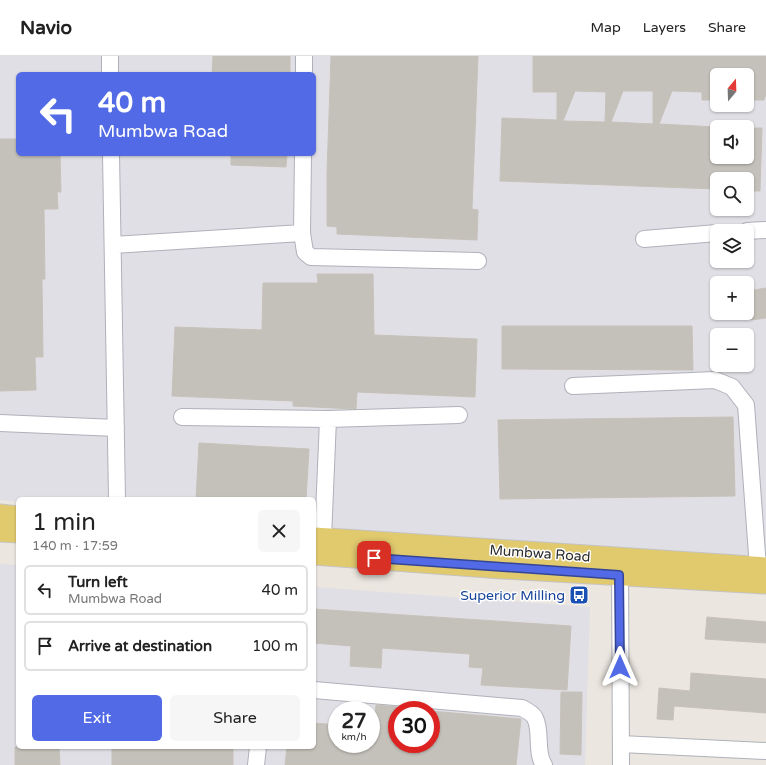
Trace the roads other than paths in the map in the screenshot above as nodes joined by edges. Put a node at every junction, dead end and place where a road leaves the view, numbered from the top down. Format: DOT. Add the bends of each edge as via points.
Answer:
graph roads {
  1 [pos="110,56"];
  2 [pos="304,56"];
  3 [pos="110,72"];
  4 [pos="304,72"];
  5 [pos="111,156"];
  6 [pos="303,156"];
  7 [pos="766,230"];
  8 [pos="754,231"];
  9 [pos="302,233"];
  10 [pos="710,234"];
  11 [pos="644,239"];
  12 [pos="113,245"];
  13 [pos="478,261"];
  14 [pos="573,386"];
  15 [pos="459,415"];
  16 [pos="182,417"];
  17 [pos="328,419"];
  18 [pos="0,424"];
  19 [pos="116,428"];
  20 [pos="117,497"];
  21 [pos="0,515"];
  22 [pos="16,517"];
  23 [pos="0,531"];
  24 [pos="16,532"];
  25 [pos="317,543"];
  26 [pos="620,567"];
  27 [pos="763,573"];
  28 [pos="316,690"];
  29 [pos="621,744"];
  30 [pos="258,749"];
  31 [pos="766,750"];
  32 [pos="256,765"];
  33 [pos="544,765"];
  34 [pos="621,765"];
  1 -- 3 [label="street"];
  2 -- 4 [label="street"];
  5 -- 12 [label="street"];
  6 -- 9 [label="street"];
  7 -- 8 [label="street"];
  9 -- 12 [label="street"];
  9 -- 13 [label="street" via="305,252 311,257"];
  10 -- 11 [label="street"];
  12 -- 19 [label="street"];
  14 -- 27 [label="street" via="715,380 732,387 746,405"];
  15 -- 17 [label="street"];
  16 -- 17 [label="street"];
  17 -- 25 [label="street"];
  18 -- 19 [label="street"];
  19 -- 20 [label="street"];
  21 -- 22 [label="main road"];
  23 -- 24 [label="main road"];
  25 -- 26 [label="main road, Mumbwa Road"];
  26 -- 27 [label="main road, Mumbwa Road"];
  26 -- 29 [label="street"];
  28 -- 33 [label="street" via="522,708 534,717"];
  29 -- 31 [label="street"];
  29 -- 34 [label="street"];
  30 -- 32 [label="street"];
}
